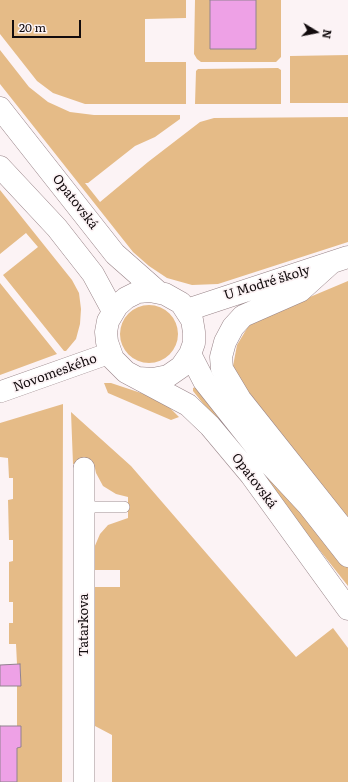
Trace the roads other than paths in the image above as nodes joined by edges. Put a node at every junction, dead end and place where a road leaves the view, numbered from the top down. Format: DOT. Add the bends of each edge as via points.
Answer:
graph roads {
  1 [pos="0,108"];
  2 [pos="0,167"];
  3 [pos="340,260"];
  4 [pos="156,291"];
  5 [pos="187,310"];
  6 [pos="113,311"];
  7 [pos="110,353"];
  8 [pos="190,354"];
  9 [pos="138,378"];
  10 [pos="0,392"];
  11 [pos="84,468"];
  12 [pos="84,508"];
  13 [pos="124,508"];
  14 [pos="348,535"];
  15 [pos="348,556"];
  16 [pos="348,609"];
  17 [pos="84,782"];
  1 -- 4 [label="main road, Opatovská" via="115,254"];
  2 -- 6 [label="main road" via="57,228 93,274"];
  3 -- 5 [label="main road, U Modré školy"];
  3 -- 14 [label="main road" via="300,291 243,316 227,337 221,357 222,368 240,399"];
  4 -- 5 [label="main road, Opatovská" via="174,298"];
  4 -- 6 [label="main road, Opatovská" via="132,295"];
  5 -- 8 [label="main road" via="194,332"];
  6 -- 7 [label="main road, Opatovská" via="106,332"];
  7 -- 9 [label="main road, Opatovská" via="121,368"];
  7 -- 10 [label="street, Novomeského"];
  8 -- 9 [label="main road" via="181,367 168,376"];
  8 -- 15 [label="main road, Opatovská" via="204,381 268,462 308,505"];
  9 -- 16 [label="main road, Opatovská" via="188,405 210,426 251,475"];
  11 -- 12 [label="street, Tatarkova"];
  12 -- 13 [label="lane"];
  12 -- 17 [label="street, Tatarkova"];
}
